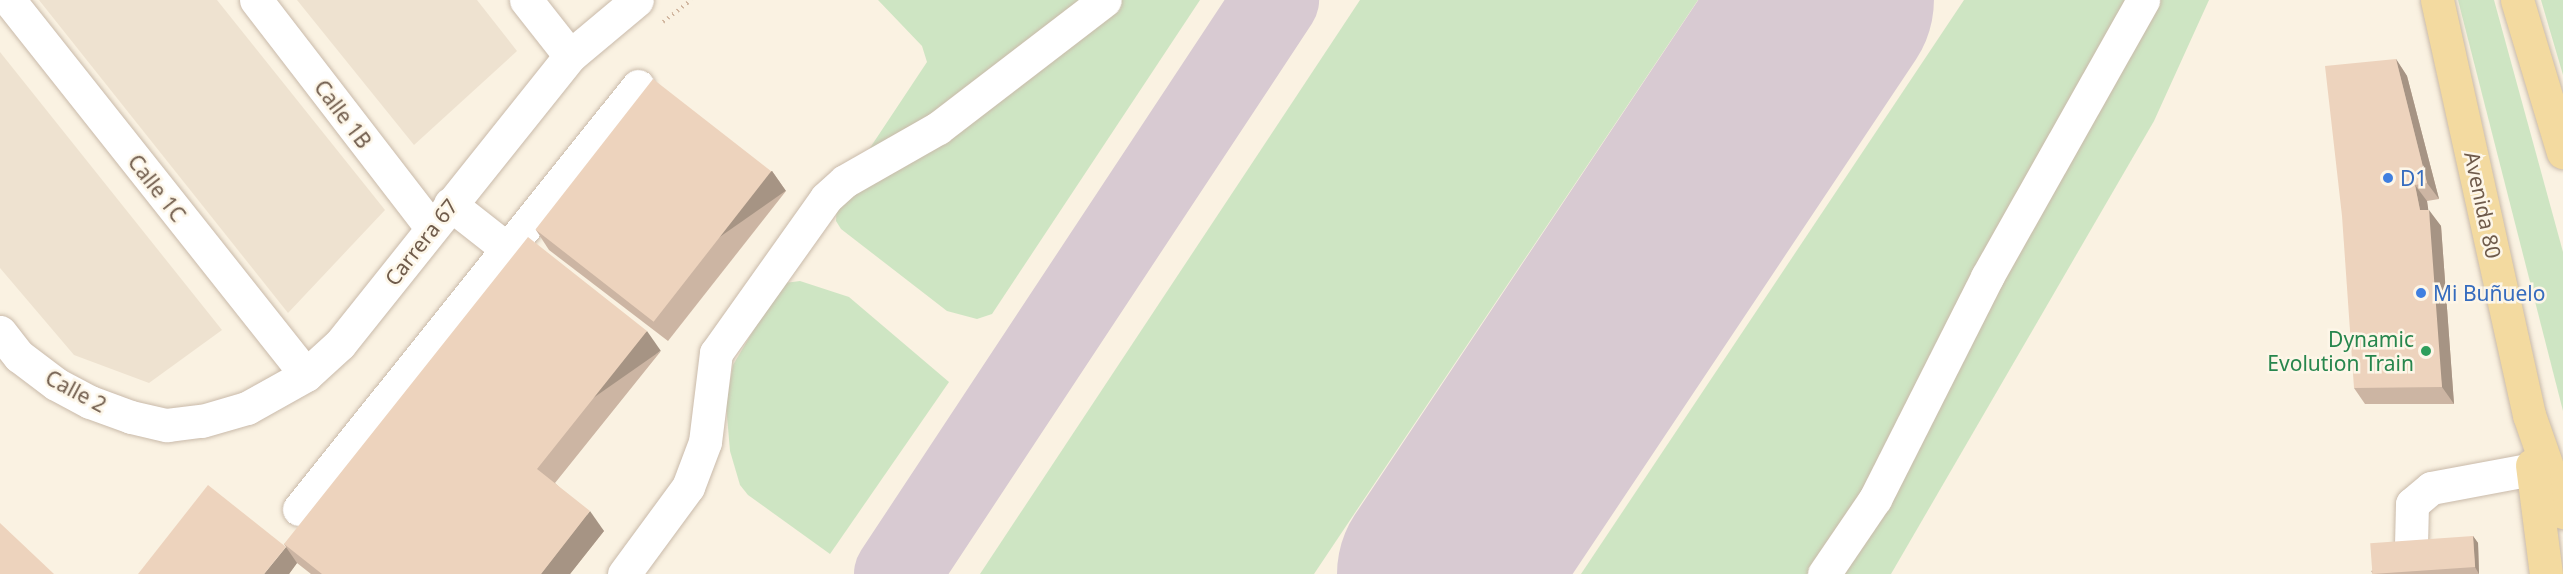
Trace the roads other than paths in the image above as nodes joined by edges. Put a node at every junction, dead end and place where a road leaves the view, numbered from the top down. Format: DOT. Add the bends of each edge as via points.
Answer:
graph roads {
  1 [pos="9,0"];
  2 [pos="256,0"];
  3 [pos="526,0"];
  4 [pos="637,0"];
  5 [pos="1105,0"];
  6 [pos="2144,0"];
  7 [pos="2437,0"];
  8 [pos="2517,0"];
  9 [pos="570,56"];
  10 [pos="638,86"];
  11 [pos="2563,152"];
  12 [pos="441,216"];
  13 [pos="510,250"];
  14 [pos="0,332"];
  15 [pos="306,375"];
  16 [pos="2529,415"];
  17 [pos="167,425"];
  18 [pos="2533,469"];
  19 [pos="299,509"];
  20 [pos="2563,512"];
  21 [pos="2411,545"];
  22 [pos="624,574"];
  23 [pos="1824,574"];
  24 [pos="2546,574"];
  1 -- 15 [label="street, Calle 1C"];
  2 -- 12 [label="street, Calle 1B"];
  3 -- 9 [label="street"];
  4 -- 9 [label="street, Carrera 67"];
  5 -- 22 [label="street" via="938,128 845,182 826,198 716,352 705,442 688,487"];
  6 -- 23 [label="street" via="1992,267 1875,499"];
  7 -- 16 [label="main road, Avenida 80"];
  8 -- 11 [label="main road"];
  9 -- 12 [label="street, Carrera 67"];
  10 -- 13 [label="street"];
  12 -- 13 [label="street, Calle 1B"];
  12 -- 15 [label="street, Carrera 67" via="340,345"];
  13 -- 19 [label="street"];
  14 -- 17 [label="street, Calle 2" via="19,356 56,384 90,402"];
  15 -- 17 [label="street, Carrera 67" via="247,408 201,421"];
  16 -- 18 [label="main road"];
  16 -- 20 [label="main road, Avenida 80"];
  18 -- 21 [label="street" via="2431,488 2412,504"];
  18 -- 24 [label="main road"];
}
